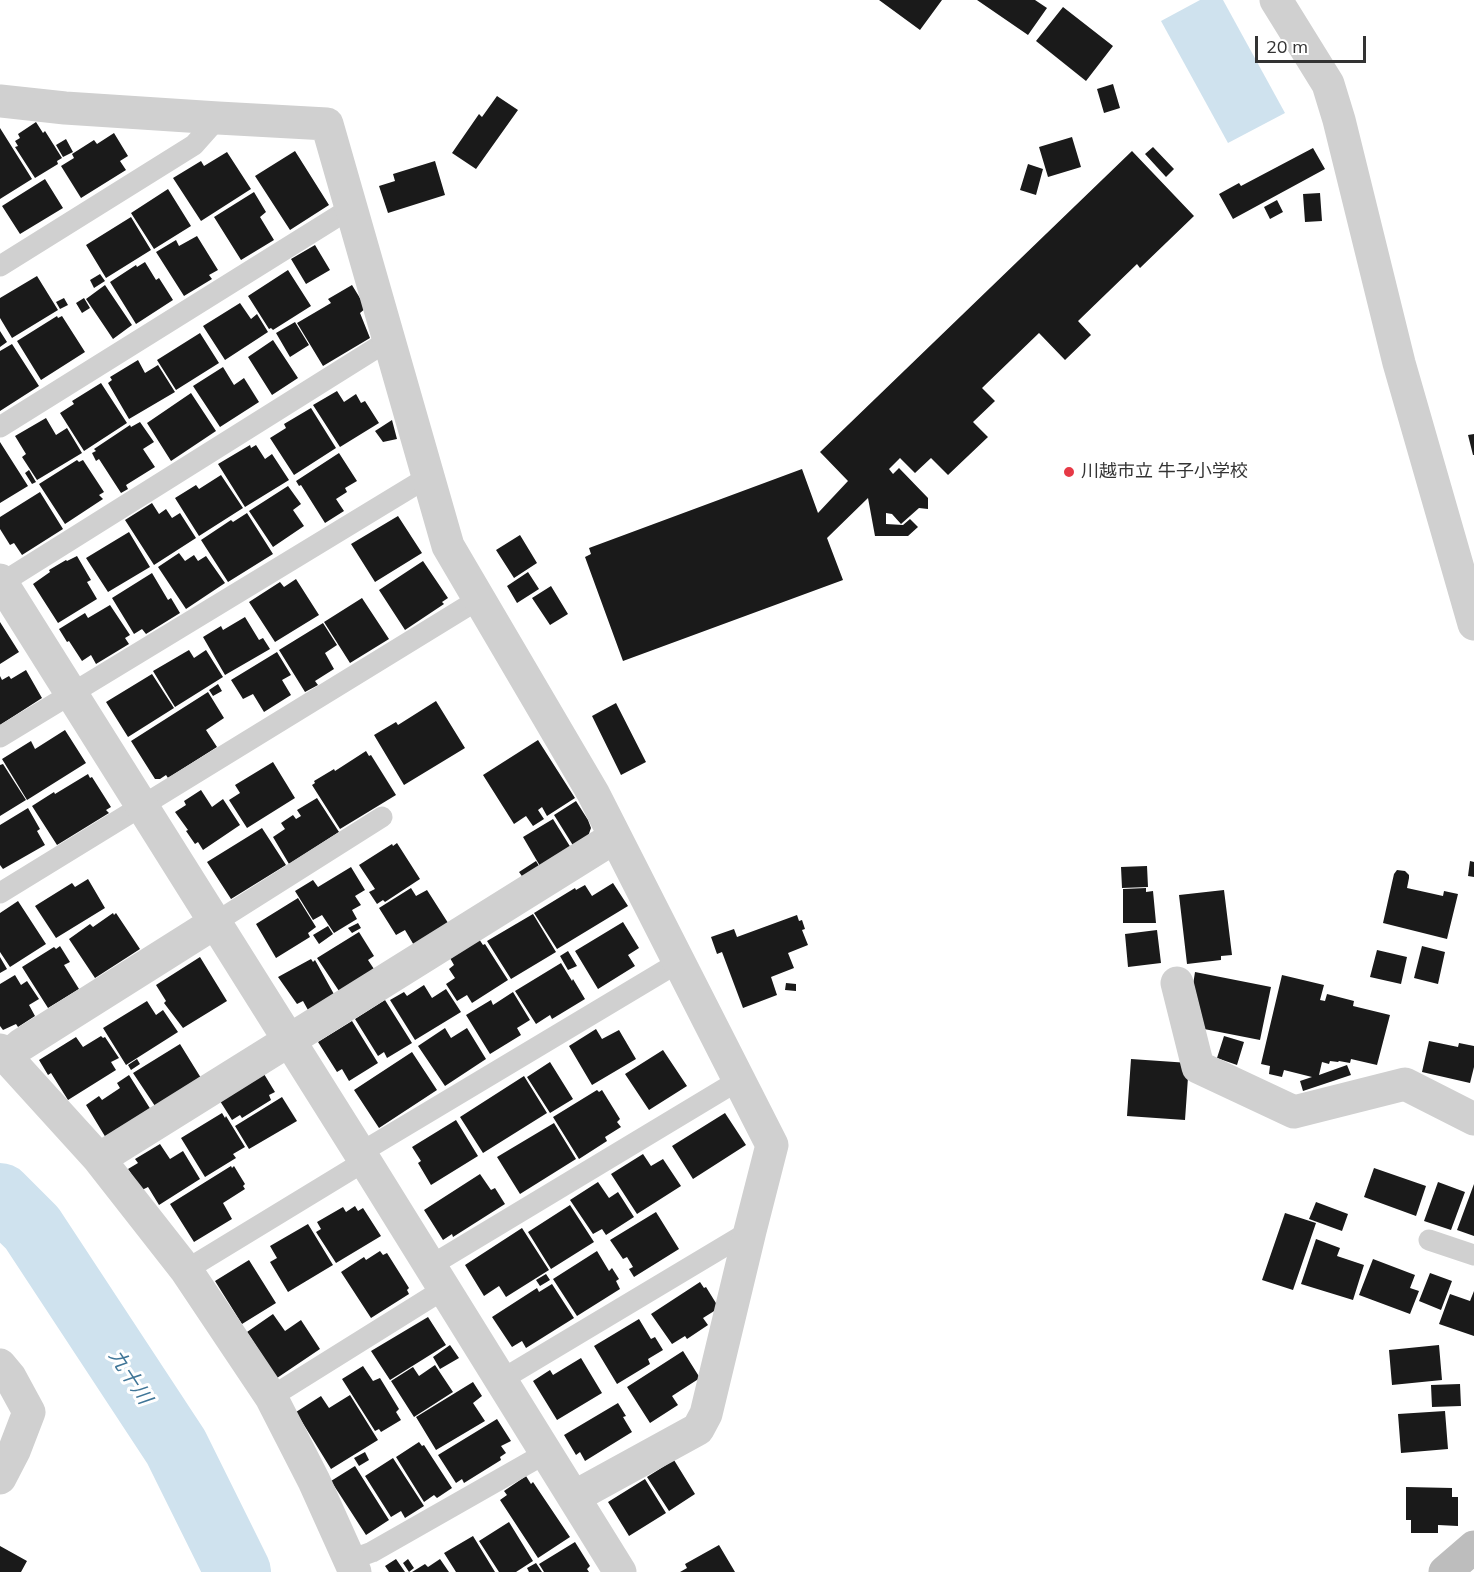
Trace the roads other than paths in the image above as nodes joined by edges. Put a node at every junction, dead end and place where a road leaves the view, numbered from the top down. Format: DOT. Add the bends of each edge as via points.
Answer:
graph roads {
  1 [pos="1276,0"];
  2 [pos="1,102"];
  3 [pos="218,118"];
  4 [pos="351,208"];
  5 [pos="0,266"];
  6 [pos="388,340"];
  7 [pos="0,427"];
  8 [pos="428,477"];
  9 [pos="1,583"];
  10 [pos="479,599"];
  11 [pos="1474,624"];
  12 [pos="71,693"];
  13 [pos="0,737"];
  14 [pos="143,807"];
  15 [pos="382,817"];
  16 [pos="615,837"];
  17 [pos="0,893"];
  18 [pos="216,922"];
  19 [pos="679,962"];
  20 [pos="1177,983"];
  21 [pos="289,1040"];
  22 [pos="3,1053"];
  23 [pos="739,1080"];
  24 [pos="1474,1119"];
  25 [pos="362,1157"];
  26 [pos="99,1159"];
  27 [pos="750,1231"];
  28 [pos="1429,1240"];
  29 [pos="1474,1255"];
  30 [pos="186,1270"];
  31 [pos="437,1277"];
  32 [pos="0,1365"];
  33 [pos="501,1380"];
  34 [pos="271,1397"];
  35 [pos="546,1453"];
  36 [pos="0,1478"];
  37 [pos="574,1497"];
  38 [pos="1474,1547"];
  39 [pos="352,1566"];
  40 [pos="620,1572"];
  41 [pos="1445,1572"];
  1 -- 11 [label="street" via="1328,84 1399,363"];
  2 -- 3 [label="street"];
  3 -- 4 [label="street" via="327,123"];
  3 -- 5 [label="lane" via="194,145"];
  4 -- 6 [label="street"];
  4 -- 7 [label="lane"];
  6 -- 8 [label="street"];
  6 -- 9 [label="lane"];
  8 -- 10 [label="street" via="448,546"];
  8 -- 12 [label="lane"];
  9 -- 12 [label="street"];
  10 -- 14 [label="lane"];
  10 -- 16 [label="street"];
  12 -- 13 [label="lane"];
  12 -- 14 [label="street"];
  14 -- 17 [label="lane"];
  14 -- 18 [label="street"];
  15 -- 18 [label="lane"];
  16 -- 19 [label="street"];
  16 -- 21 [label="street"];
  18 -- 21 [label="street"];
  18 -- 22 [label="street"];
  19 -- 23 [label="street"];
  19 -- 25 [label="lane"];
  20 -- 24 [label="street" via="1198,1067 1294,1112 1404,1084"];
  21 -- 25 [label="street"];
  21 -- 26 [label="street"];
  22 -- 26 [label="street"];
  23 -- 27 [label="street" via="772,1145"];
  23 -- 31 [label="lane"];
  25 -- 30 [label="lane"];
  25 -- 31 [label="street"];
  26 -- 30 [label="street"];
  27 -- 33 [label="lane"];
  27 -- 37 [label="street" via="706,1414 698,1429"];
  28 -- 29 [label="lane"];
  30 -- 34 [label="street"];
  31 -- 33 [label="street"];
  31 -- 34 [label="lane"];
  32 -- 36 [label="street" via="29,1412"];
  33 -- 35 [label="street"];
  34 -- 39 [label="street"];
  35 -- 37 [label="street"];
  35 -- 39 [label="lane"];
  37 -- 40 [label="street"];
  38 -- 41 [label="main road"];
}
